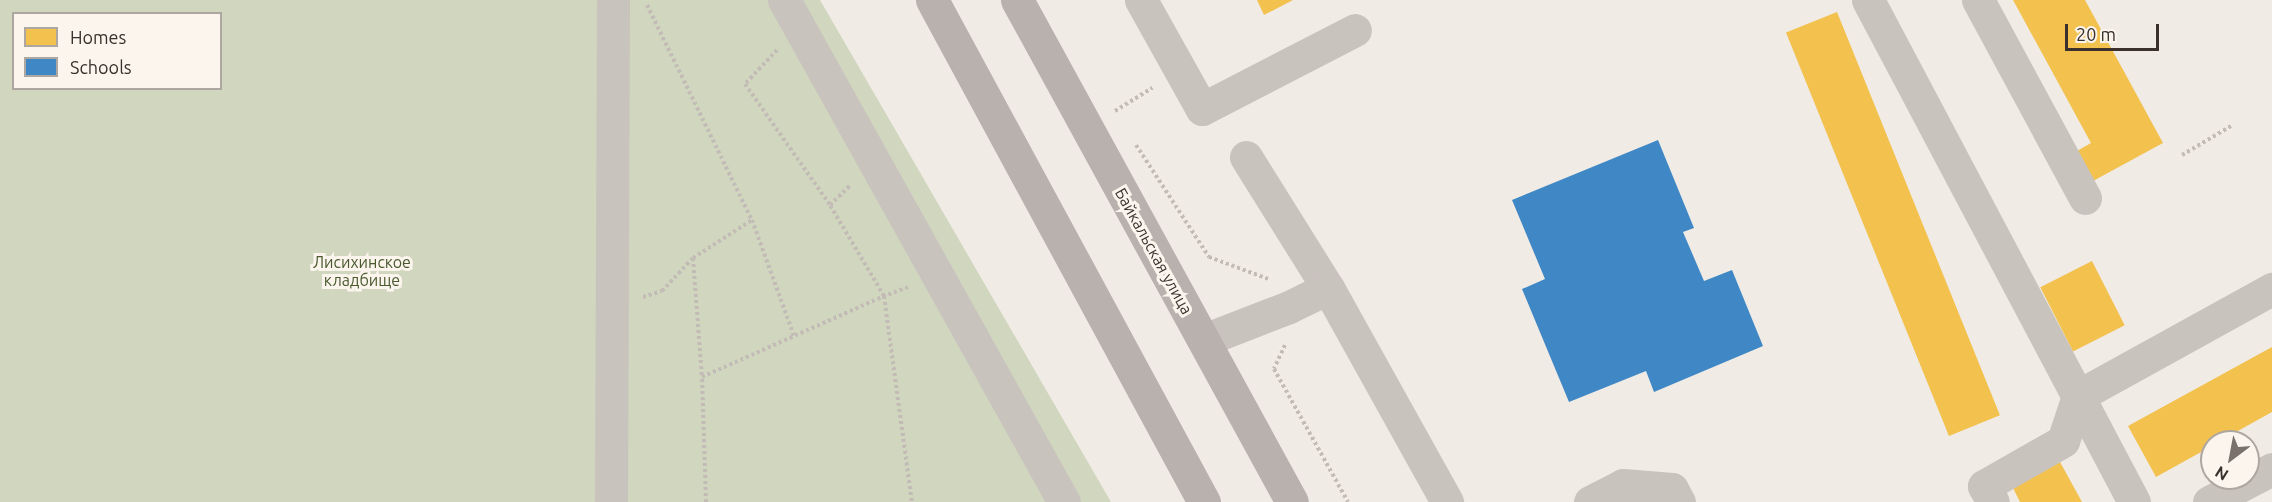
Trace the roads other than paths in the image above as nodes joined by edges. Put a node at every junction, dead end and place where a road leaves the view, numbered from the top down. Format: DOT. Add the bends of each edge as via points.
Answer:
graph roads {
  1 [pos="614,0"];
  2 [pos="932,0"];
  3 [pos="1017,0"];
  4 [pos="1141,0"];
  5 [pos="1868,0"];
  6 [pos="1978,0"];
  7 [pos="791,14"];
  8 [pos="1355,30"];
  9 [pos="1246,157"];
  10 [pos="2085,198"];
  11 [pos="1328,288"];
  12 [pos="2272,289"];
  13 [pos="1204,340"];
  14 [pos="2078,396"];
  15 [pos="2272,469"];
  16 [pos="611,502"];
  17 [pos="1064,502"];
  18 [pos="1204,502"];
  19 [pos="1292,502"];
  20 [pos="1447,502"];
  21 [pos="1590,502"];
  22 [pos="1679,502"];
  23 [pos="1993,502"];
  24 [pos="2134,502"];
  25 [pos="2210,502"];
  1 -- 16 [label="street"];
  2 -- 18 [label="main road"];
  3 -- 13 [label="main road, Байкальская улица"];
  4 -- 8 [label="street" via="1202,109"];
  5 -- 14 [label="street"];
  6 -- 10 [label="street"];
  7 -- 17 [label="street"];
  9 -- 11 [label="street"];
  11 -- 13 [label="street"];
  11 -- 20 [label="street"];
  12 -- 14 [label="street"];
  13 -- 19 [label="main road, Байкальская улица"];
  14 -- 23 [label="street" via="2063,441 1984,486"];
  14 -- 24 [label="street"];
  15 -- 25 [label="street"];
  21 -- 22 [label="street" via="1623,484 1672,489"];
}
